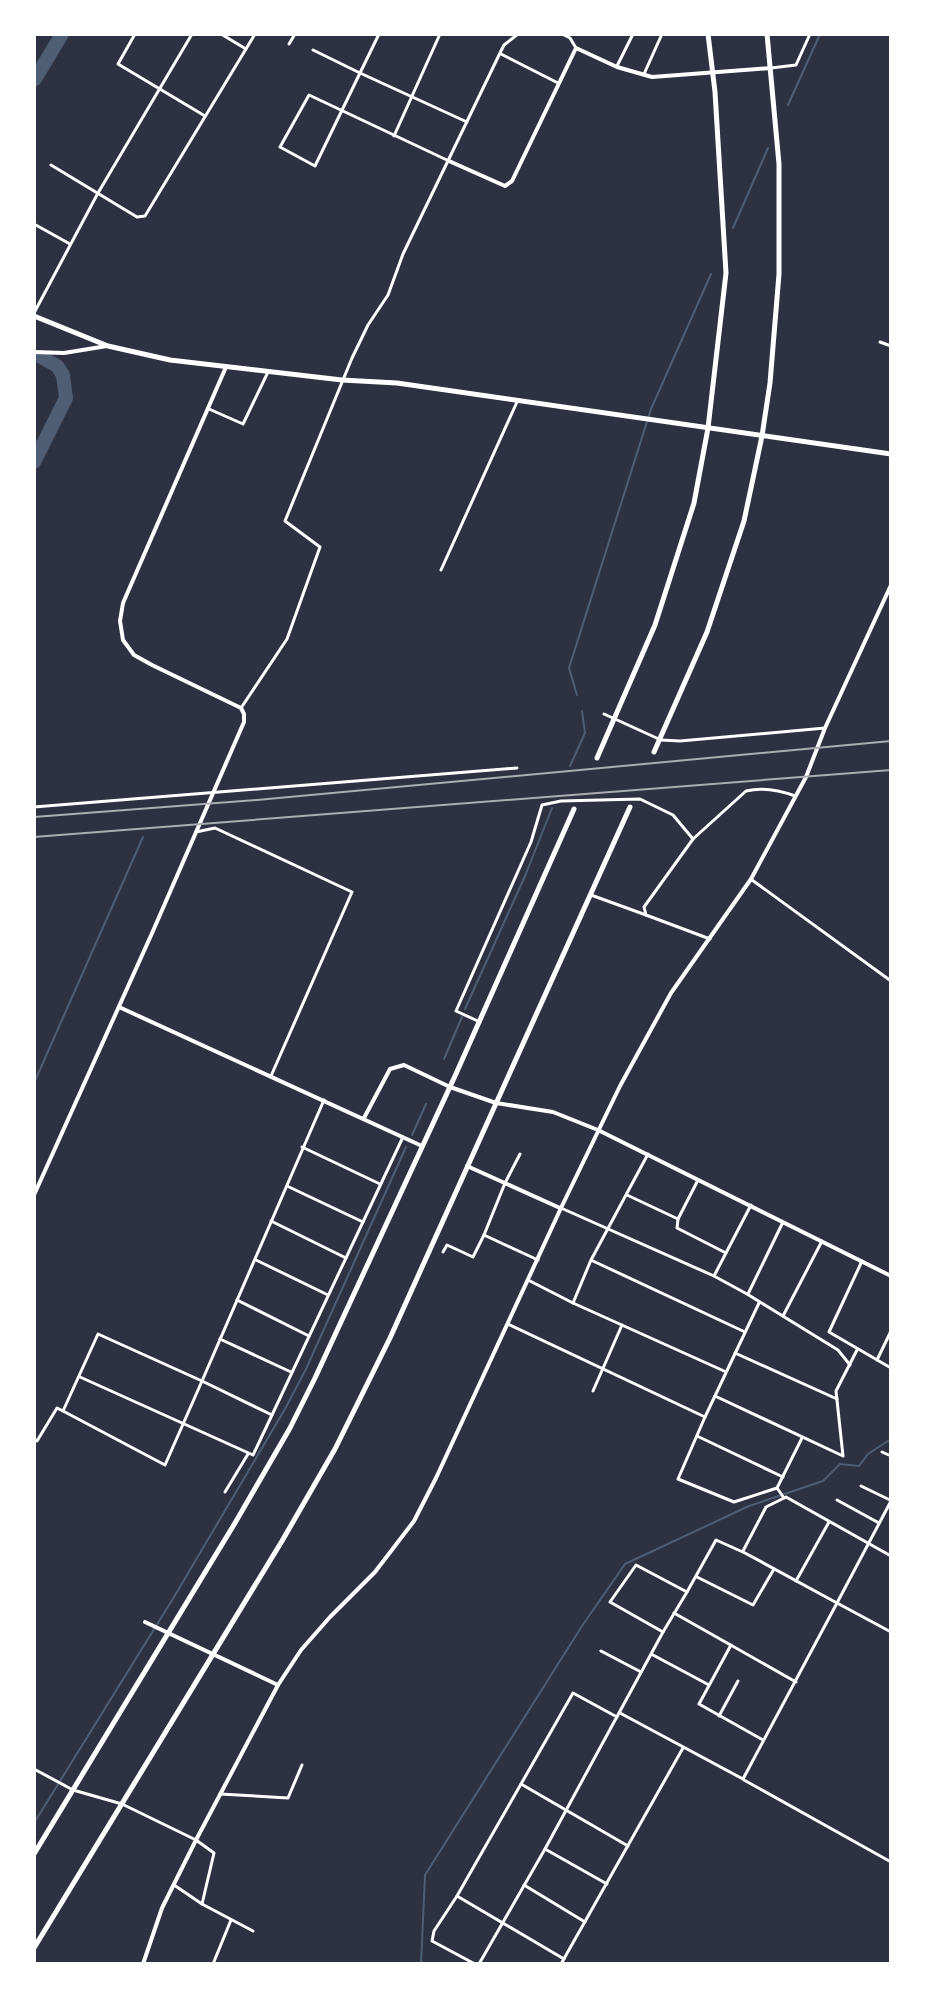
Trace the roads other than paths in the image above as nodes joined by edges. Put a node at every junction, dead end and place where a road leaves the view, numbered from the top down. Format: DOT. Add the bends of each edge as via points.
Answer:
graph roads {
  1 [pos="135,34"];
  2 [pos="192,34"];
  3 [pos="221,34"];
  4 [pos="255,34"];
  5 [pos="295,34"];
  6 [pos="379,34"];
  7 [pos="440,34"];
  8 [pos="518,34"];
  9 [pos="562,34"];
  10 [pos="633,34"];
  11 [pos="662,34"];
  12 [pos="708,34"];
  13 [pos="767,34"];
  14 [pos="810,34"];
  15 [pos="571,36"];
  16 [pos="289,44"];
  17 [pos="576,48"];
  18 [pos="246,49"];
  19 [pos="313,50"];
  20 [pos="500,53"];
  21 [pos="617,67"];
  22 [pos="771,68"];
  23 [pos="712,72"];
  24 [pos="360,73"];
  25 [pos="644,74"];
  26 [pos="558,83"];
  27 [pos="160,88"];
  28 [pos="412,97"];
  29 [pos="342,111"];
  30 [pos="205,116"];
  31 [pos="467,122"];
  32 [pos="394,136"];
  33 [pos="449,161"];
  34 [pos="51,165"];
  35 [pos="98,193"];
  36 [pos="34,224"];
  37 [pos="70,244"];
  38 [pos="34,315"];
  39 [pos="880,342"];
  40 [pos="108,346"];
  41 [pos="891,346"];
  42 [pos="34,352"];
  43 [pos="226,367"];
  44 [pos="268,372"];
  45 [pos="342,380"];
  46 [pos="517,401"];
  47 [pos="208,408"];
  48 [pos="708,428"];
  49 [pos="762,436"];
  50 [pos="891,454"];
  51 [pos="441,570"];
  52 [pos="891,585"];
  53 [pos="884,601"];
  54 [pos="891,604"];
  55 [pos="241,708"];
  56 [pos="604,714"];
  57 [pos="825,728"];
  58 [pos="654,752"];
  59 [pos="597,758"];
  60 [pos="517,768"];
  61 [pos="213,792"];
  62 [pos="795,796"];
  63 [pos="34,807"];
  64 [pos="630,807"];
  65 [pos="574,809"];
  66 [pos="196,832"];
  67 [pos="693,839"];
  68 [pos="751,879"];
  69 [pos="591,895"];
  70 [pos="646,915"];
  71 [pos="710,939"];
  72 [pos="891,981"];
  73 [pos="119,1007"];
  74 [pos="480,1022"];
  75 [pos="271,1076"];
  76 [pos="450,1087"];
  77 [pos="324,1100"];
  78 [pos="496,1103"];
  79 [pos="364,1118"];
  80 [pos="598,1130"];
  81 [pos="403,1136"];
  82 [pos="423,1146"];
  83 [pos="302,1147"];
  84 [pos="520,1154"];
  85 [pos="648,1154"];
  86 [pos="467,1166"];
  87 [pos="699,1179"];
  88 [pos="505,1183"];
  89 [pos="380,1184"];
  90 [pos="286,1185"];
  91 [pos="34,1195"];
  92 [pos="626,1195"];
  93 [pos="751,1205"];
  94 [pos="561,1208"];
  95 [pos="678,1219"];
  96 [pos="271,1221"];
  97 [pos="363,1222"];
  98 [pos="783,1222"];
  99 [pos="609,1229"];
  100 [pos="484,1235"];
  101 [pos="822,1241"];
  102 [pos="443,1252"];
  103 [pos="726,1253"];
  104 [pos="346,1258"];
  105 [pos="254,1260"];
  106 [pos="538,1260"];
  107 [pos="591,1260"];
  108 [pos="862,1261"];
  109 [pos="714,1276"];
  110 [pos="891,1276"];
  111 [pos="528,1280"];
  112 [pos="747,1294"];
  113 [pos="328,1295"];
  114 [pos="236,1300"];
  115 [pos="573,1303"];
  116 [pos="759,1303"];
  117 [pos="783,1316"];
  118 [pos="508,1324"];
  119 [pos="622,1325"];
  120 [pos="891,1331"];
  121 [pos="745,1332"];
  122 [pos="309,1336"];
  123 [pos="220,1339"];
  124 [pos="857,1350"];
  125 [pos="735,1353"];
  126 [pos="877,1360"];
  127 [pos="850,1365"];
  128 [pos="891,1368"];
  129 [pos="603,1369"];
  130 [pos="291,1372"];
  131 [pos="726,1372"];
  132 [pos="80,1377"];
  133 [pos="202,1381"];
  134 [pos="593,1391"];
  135 [pos="715,1396"];
  136 [pos="837,1399"];
  137 [pos="63,1411"];
  138 [pos="272,1415"];
  139 [pos="705,1417"];
  140 [pos="183,1424"];
  141 [pos="697,1436"];
  142 [pos="802,1437"];
  143 [pos="36,1440"];
  144 [pos="34,1446"];
  145 [pos="882,1452"];
  146 [pos="248,1453"];
  147 [pos="891,1456"];
  148 [pos="783,1477"];
  149 [pos="861,1486"];
  150 [pos="778,1489"];
  151 [pos="225,1492"];
  152 [pos="784,1498"];
  153 [pos="837,1500"];
  154 [pos="891,1501"];
  155 [pos="829,1522"];
  156 [pos="879,1523"];
  157 [pos="869,1544"];
  158 [pos="742,1552"];
  159 [pos="891,1556"];
  160 [pos="774,1569"];
  161 [pos="696,1577"];
  162 [pos="796,1581"];
  163 [pos="687,1592"];
  164 [pos="837,1603"];
  165 [pos="674,1613"];
  166 [pos="148,1623"];
  167 [pos="168,1632"];
  168 [pos="663,1632"];
  169 [pos="891,1632"];
  170 [pos="731,1645"];
  171 [pos="601,1651"];
  172 [pos="213,1654"];
  173 [pos="651,1654"];
  174 [pos="641,1672"];
  175 [pos="738,1681"];
  176 [pos="796,1682"];
  177 [pos="278,1685"];
  178 [pos="709,1685"];
  179 [pos="619,1715"];
  180 [pos="719,1716"];
  181 [pos="763,1740"];
  182 [pos="684,1747"];
  183 [pos="302,1765"];
  184 [pos="34,1769"];
  185 [pos="743,1779"];
  186 [pos="521,1784"];
  187 [pos="73,1790"];
  188 [pos="220,1794"];
  189 [pos="122,1804"];
  190 [pos="566,1809"];
  191 [pos="196,1840"];
  192 [pos="628,1846"];
  193 [pos="545,1849"];
  194 [pos="34,1854"];
  195 [pos="891,1862"];
  196 [pos="607,1884"];
  197 [pos="174,1885"];
  198 [pos="524,1885"];
  199 [pos="457,1896"];
  200 [pos="202,1904"];
  201 [pos="231,1920"];
  202 [pos="503,1922"];
  203 [pos="585,1922"];
  204 [pos="253,1931"];
  205 [pos="34,1948"];
  206 [pos="564,1959"];
  207 [pos="143,1964"];
  208 [pos="213,1964"];
  209 [pos="477,1964"];
  210 [pos="561,1964"];
  1 -- 27 [label="street" via="118,64"];
  2 -- 27 [label="street"];
  3 -- 18 [label="street"];
  4 -- 18 [label="street"];
  5 -- 16 [label="street"];
  6 -- 24 [label="street"];
  7 -- 28 [label="street"];
  8 -- 20 [label="street"];
  9 -- 15 [label="street"];
  10 -- 21 [label="street"];
  11 -- 25 [label="street"];
  12 -- 23 [label="main road"];
  13 -- 22 [label="main road"];
  14 -- 22 [label="street" via="796,65"];
  15 -- 17 [label="street"];
  17 -- 21 [label="street"];
  17 -- 26 [label="street"];
  18 -- 30 [label="street"];
  19 -- 24 [label="street"];
  20 -- 26 [label="street"];
  20 -- 31 [label="street"];
  21 -- 25 [label="street"];
  22 -- 23 [label="street"];
  22 -- 49 [label="main road" via="779,164 779,274"];
  23 -- 25 [label="street"];
  23 -- 48 [label="main road" via="726,273"];
  24 -- 28 [label="street"];
  24 -- 29 [label="street"];
  26 -- 33 [label="street" via="512,181 505,186"];
  27 -- 30 [label="street"];
  27 -- 35 [label="street"];
  28 -- 31 [label="street"];
  28 -- 32 [label="street"];
  29 -- 29 [label="street" via="309,95 280,147 315,166"];
  29 -- 32 [label="street"];
  30 -- 35 [label="street" via="145,216 137,217"];
  31 -- 33 [label="street"];
  32 -- 33 [label="street"];
  33 -- 45 [label="street" via="388,295"];
  34 -- 35 [label="street"];
  35 -- 37 [label="street"];
  36 -- 37 [label="street"];
  37 -- 38 [label="street"];
  38 -- 40 [label="main road"];
  39 -- 41 [label="street"];
  40 -- 42 [label="street"];
  40 -- 43 [label="main road"];
  43 -- 44 [label="main road"];
  43 -- 47 [label="street"];
  44 -- 45 [label="main road"];
  44 -- 47 [label="street" via="243,424"];
  45 -- 46 [label="main road"];
  45 -- 55 [label="street" via="285,521 320,547 287,639"];
  46 -- 48 [label="main road"];
  46 -- 51 [label="street"];
  47 -- 55 [label="street" via="123,603 120,621 123,640 134,655"];
  48 -- 49 [label="main road"];
  48 -- 59 [label="main road" via="694,503 655,625"];
  49 -- 50 [label="main road"];
  49 -- 58 [label="main road" via="744,521 707,632"];
  52 -- 53 [label="street"];
  53 -- 54 [label="street"];
  53 -- 57 [label="street"];
  55 -- 61 [label="street" via="244,722"];
  56 -- 57 [label="street" via="670,741"];
  57 -- 62 [label="street"];
  60 -- 61 [label="street"];
  61 -- 63 [label="street"];
  61 -- 66 [label="street"];
  62 -- 67 [label="street" via="757,788 746,791"];
  62 -- 68 [label="street"];
  64 -- 69 [label="main road"];
  65 -- 74 [label="main road"];
  66 -- 73 [label="street"];
  66 -- 75 [label="street" via="215,828 352,892"];
  67 -- 70 [label="street" via="644,907"];
  67 -- 74 [label="street" via="673,815 640,799 542,805 531,842 456,1011"];
  68 -- 71 [label="street"];
  68 -- 72 [label="street"];
  69 -- 70 [label="street"];
  69 -- 78 [label="main road"];
  70 -- 71 [label="street"];
  71 -- 80 [label="street" via="671,993"];
  73 -- 75 [label="street"];
  73 -- 91 [label="street"];
  74 -- 76 [label="main road"];
  75 -- 77 [label="street"];
  76 -- 78 [label="street"];
  76 -- 79 [label="street" via="404,1065 390,1069"];
  76 -- 82 [label="main road"];
  77 -- 79 [label="street"];
  77 -- 83 [label="street"];
  78 -- 80 [label="street" via="553,1112"];
  78 -- 86 [label="main road"];
  79 -- 81 [label="street"];
  80 -- 85 [label="street"];
  80 -- 94 [label="street"];
  81 -- 82 [label="street"];
  81 -- 89 [label="street"];
  82 -- 167 [label="main road" via="290,1428"];
  83 -- 89 [label="street"];
  83 -- 90 [label="street"];
  84 -- 88 [label="street"];
  85 -- 87 [label="street"];
  85 -- 92 [label="street"];
  86 -- 88 [label="street"];
  86 -- 172 [label="main road" via="355,1410"];
  87 -- 93 [label="street"];
  87 -- 95 [label="street"];
  88 -- 94 [label="street"];
  88 -- 100 [label="street"];
  89 -- 97 [label="street"];
  90 -- 96 [label="street"];
  90 -- 97 [label="street"];
  92 -- 95 [label="street"];
  92 -- 99 [label="street"];
  93 -- 98 [label="street"];
  93 -- 103 [label="street"];
  94 -- 99 [label="street"];
  94 -- 106 [label="street"];
  95 -- 103 [label="street" via="677,1228"];
  96 -- 104 [label="street"];
  96 -- 105 [label="street"];
  97 -- 104 [label="street"];
  98 -- 101 [label="street"];
  98 -- 112 [label="street"];
  99 -- 107 [label="street"];
  99 -- 109 [label="street"];
  100 -- 102 [label="street" via="473,1257 447,1245"];
  100 -- 106 [label="street"];
  101 -- 108 [label="street"];
  101 -- 117 [label="street"];
  103 -- 109 [label="street"];
  104 -- 113 [label="street"];
  105 -- 113 [label="street"];
  105 -- 114 [label="street"];
  106 -- 111 [label="street"];
  107 -- 115 [label="street"];
  107 -- 121 [label="street"];
  108 -- 110 [label="street"];
  108 -- 124 [label="street" via="829,1332"];
  109 -- 112 [label="street"];
  111 -- 115 [label="street"];
  111 -- 118 [label="street"];
  112 -- 116 [label="street"];
  113 -- 122 [label="street"];
  114 -- 122 [label="street"];
  114 -- 123 [label="street"];
  115 -- 119 [label="street"];
  116 -- 117 [label="street"];
  116 -- 121 [label="street"];
  117 -- 127 [label="street" via="838,1350"];
  118 -- 129 [label="street"];
  118 -- 177 [label="street" via="414,1521 375,1572 301,1650"];
  119 -- 129 [label="street"];
  119 -- 131 [label="street"];
  120 -- 126 [label="street"];
  121 -- 125 [label="street"];
  122 -- 130 [label="street"];
  123 -- 130 [label="street"];
  123 -- 133 [label="street"];
  124 -- 126 [label="street"];
  124 -- 127 [label="street"];
  125 -- 131 [label="street"];
  125 -- 136 [label="street"];
  126 -- 128 [label="street"];
  127 -- 136 [label="street"];
  129 -- 134 [label="street"];
  129 -- 139 [label="street"];
  130 -- 138 [label="street"];
  131 -- 135 [label="street"];
  132 -- 133 [label="street" via="98,1334"];
  132 -- 137 [label="street"];
  132 -- 140 [label="street"];
  133 -- 138 [label="street"];
  133 -- 140 [label="street"];
  135 -- 139 [label="street"];
  135 -- 142 [label="street"];
  136 -- 142 [label="street" via="843,1456"];
  137 -- 140 [label="street" via="165,1465"];
  137 -- 143 [label="street" via="57,1408"];
  138 -- 146 [label="street" via="253,1455"];
  139 -- 141 [label="street"];
  140 -- 146 [label="street"];
  141 -- 148 [label="street"];
  141 -- 150 [label="street" via="678,1479 734,1502"];
  142 -- 148 [label="street"];
  143 -- 144 [label="street"];
  145 -- 147 [label="street"];
  146 -- 151 [label="street"];
  148 -- 150 [label="street"];
  149 -- 154 [label="street"];
  150 -- 152 [label="street"];
  152 -- 155 [label="street"];
  152 -- 158 [label="street" via="766,1507"];
  153 -- 156 [label="street"];
  154 -- 156 [label="street"];
  155 -- 157 [label="street"];
  155 -- 162 [label="street"];
  156 -- 157 [label="street"];
  157 -- 159 [label="street"];
  157 -- 164 [label="street"];
  158 -- 160 [label="street"];
  158 -- 161 [label="street" via="716,1540"];
  160 -- 161 [label="street" via="753,1605"];
  160 -- 162 [label="street"];
  161 -- 163 [label="street"];
  162 -- 164 [label="street"];
  163 -- 165 [label="street"];
  163 -- 168 [label="street" via="636,1565 610,1602"];
  164 -- 169 [label="street"];
  164 -- 176 [label="street"];
  165 -- 168 [label="street"];
  165 -- 170 [label="street"];
  166 -- 167 [label="street"];
  167 -- 172 [label="street"];
  167 -- 187 [label="main road"];
  168 -- 173 [label="street"];
  170 -- 176 [label="street"];
  170 -- 178 [label="street"];
  171 -- 174 [label="street"];
  172 -- 177 [label="street"];
  172 -- 189 [label="main road"];
  173 -- 174 [label="street"];
  173 -- 178 [label="street"];
  174 -- 179 [label="street"];
  175 -- 180 [label="street"];
  176 -- 181 [label="street"];
  177 -- 188 [label="street"];
  178 -- 180 [label="street" via="699,1704"];
  179 -- 182 [label="street"];
  179 -- 186 [label="street" via="573,1693"];
  179 -- 190 [label="street"];
  180 -- 181 [label="street"];
  181 -- 185 [label="street"];
  182 -- 185 [label="street"];
  182 -- 192 [label="street"];
  183 -- 188 [label="street" via="288,1798"];
  184 -- 187 [label="street"];
  185 -- 195 [label="street"];
  186 -- 190 [label="street"];
  186 -- 199 [label="street"];
  187 -- 189 [label="street"];
  187 -- 194 [label="main road"];
  188 -- 191 [label="street"];
  189 -- 191 [label="street"];
  189 -- 205 [label="main road"];
  190 -- 192 [label="street"];
  190 -- 193 [label="street"];
  191 -- 197 [label="street"];
  191 -- 200 [label="street" via="214,1853"];
  192 -- 196 [label="street"];
  193 -- 196 [label="street"];
  193 -- 198 [label="street"];
  196 -- 203 [label="street"];
  197 -- 200 [label="street"];
  197 -- 207 [label="street"];
  198 -- 202 [label="street"];
  198 -- 203 [label="street"];
  199 -- 202 [label="street"];
  199 -- 209 [label="street" via="432,1941"];
  200 -- 201 [label="street"];
  201 -- 204 [label="street"];
  201 -- 208 [label="street"];
  202 -- 206 [label="street"];
  202 -- 209 [label="street"];
  203 -- 206 [label="street"];
  206 -- 210 [label="street"];
}
